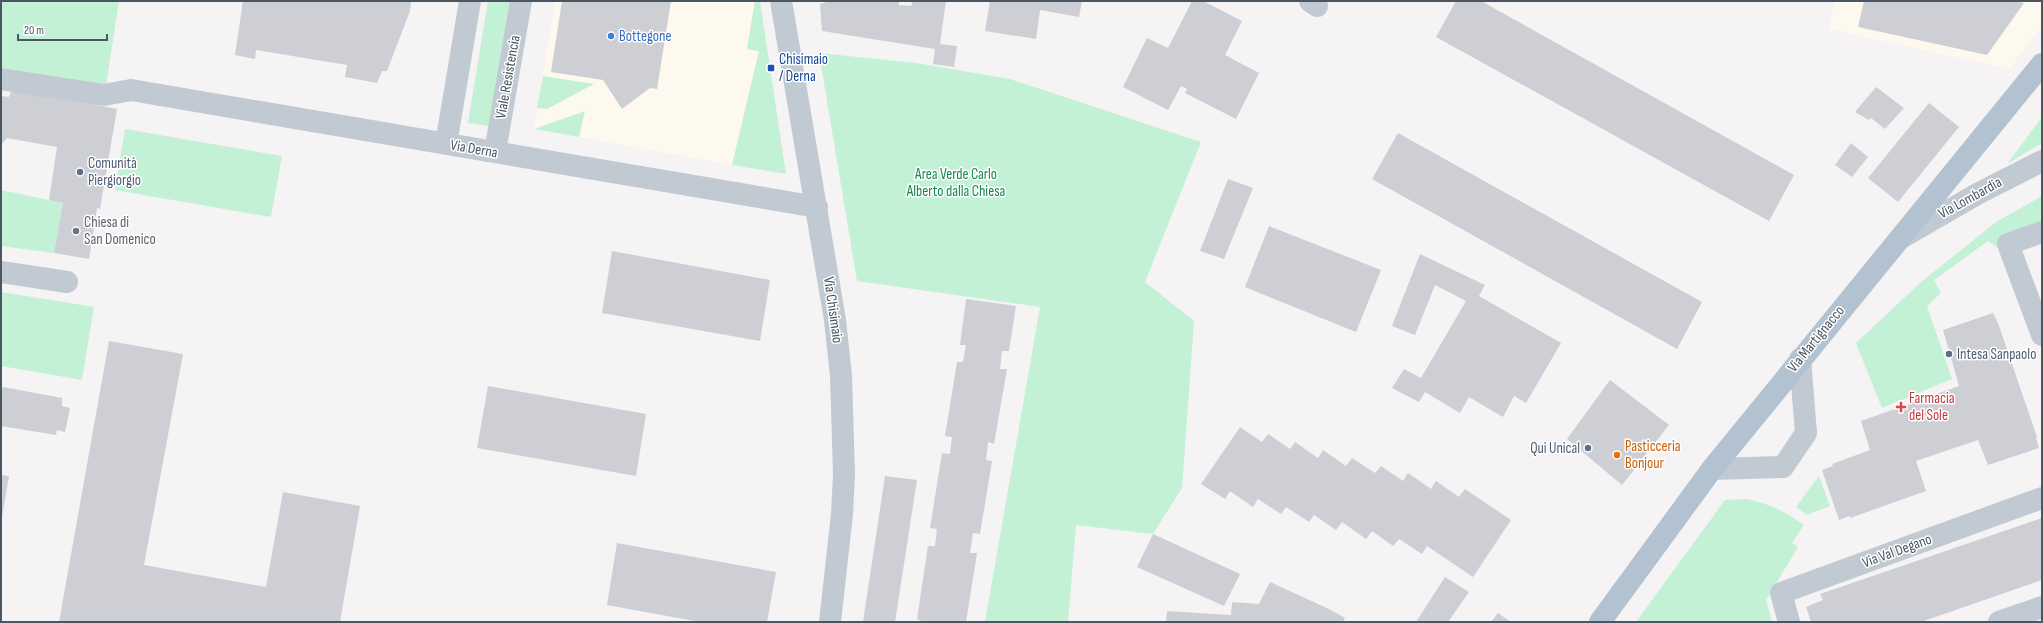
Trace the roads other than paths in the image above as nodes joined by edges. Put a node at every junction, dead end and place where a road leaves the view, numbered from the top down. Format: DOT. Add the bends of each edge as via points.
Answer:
graph roads {
  1 [pos="470,1"];
  2 [pos="521,1"];
  3 [pos="781,1"];
  4 [pos="2042,64"];
  5 [pos="1,79"];
  6 [pos="446,144"];
  7 [pos="496,152"];
  8 [pos="2042,161"];
  9 [pos="817,207"];
  10 [pos="2042,232"];
  11 [pos="1900,238"];
  12 [pos="1,272"];
  13 [pos="67,282"];
  14 [pos="2042,335"];
  15 [pos="1800,359"];
  16 [pos="1712,469"];
  17 [pos="2042,498"];
  18 [pos="2042,607"];
  19 [pos="830,622"];
  20 [pos="1600,622"];
  21 [pos="1789,622"];
  22 [pos="1999,622"];
  1 -- 6 [label="street"];
  2 -- 7 [label="street, Viale Resistencia"];
  3 -- 9 [label="street, Via Chisimaio"];
  4 -- 11 [label="main road, Via Martignacco"];
  5 -- 6 [label="street, Via Derna" via="104,95 132,90"];
  6 -- 7 [label="street, Via Derna"];
  7 -- 9 [label="street, Via Derna"];
  8 -- 11 [label="street, Via Lombardia" via="1978,193"];
  9 -- 19 [label="street, Via Chisimaio" via="835,320 843,425 842,514"];
  10 -- 14 [label="street" via="2008,244"];
  11 -- 15 [label="main road, Via Martignacco"];
  12 -- 13 [label="street"];
  15 -- 16 [label="main road, Via Martignacco"];
  15 -- 16 [label="street" via="1806,433 1783,467"];
  16 -- 20 [label="main road, Via Martignacco"];
  17 -- 21 [label="street, Via Val Degano" via="1780,592"];
  18 -- 22 [label="street"];
}
